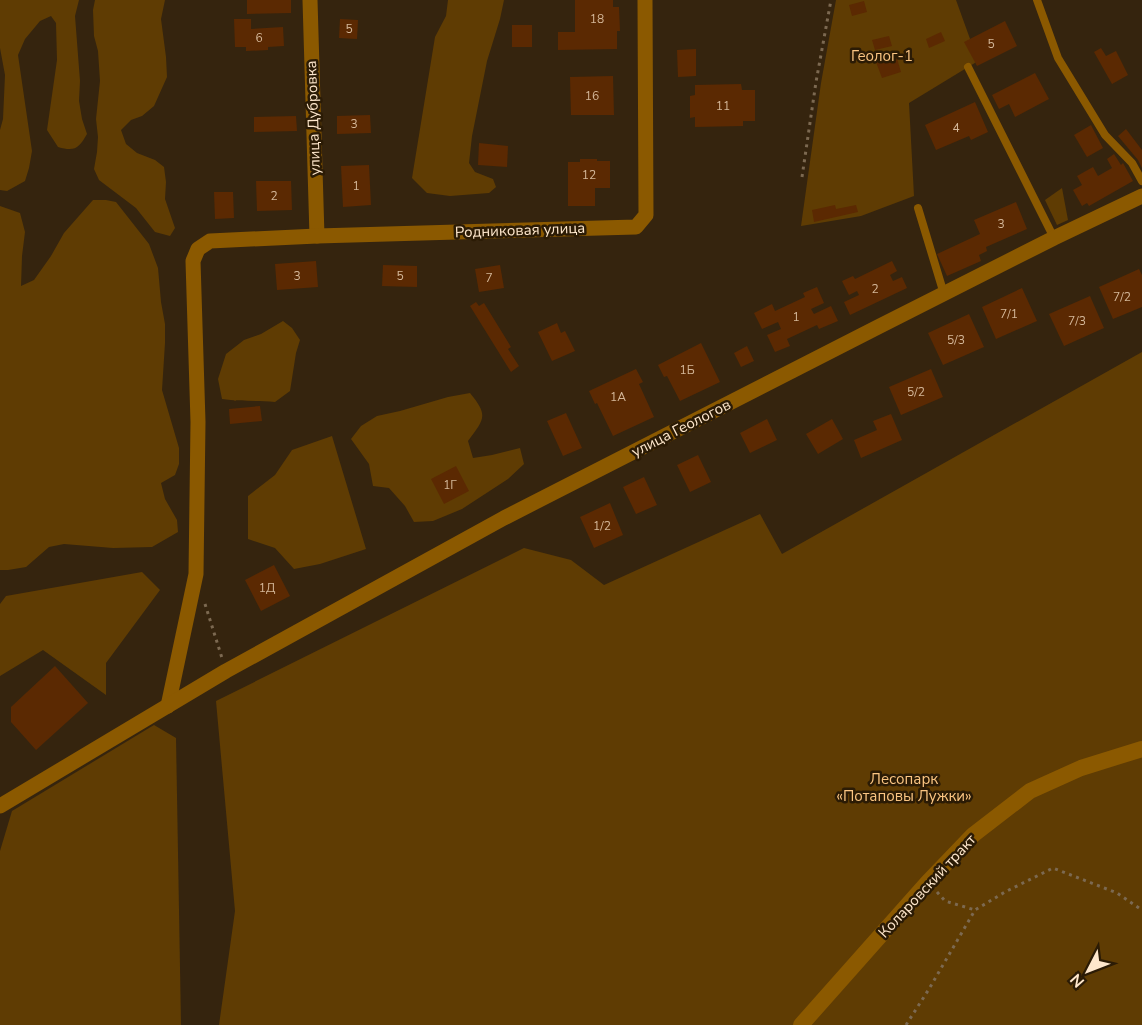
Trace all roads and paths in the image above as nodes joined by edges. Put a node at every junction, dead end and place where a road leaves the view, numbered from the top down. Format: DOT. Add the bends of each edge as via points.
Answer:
graph roads {
  1 [pos="310,0"];
  2 [pos="645,0"];
  3 [pos="831,0"];
  4 [pos="1037,0"];
  5 [pos="968,67"];
  6 [pos="802,177"];
  7 [pos="1142,181"];
  8 [pos="1142,196"];
  9 [pos="918,208"];
  10 [pos="317,236"];
  11 [pos="1054,238"];
  12 [pos="944,294"];
  13 [pos="196,574"];
  14 [pos="226,671"];
  15 [pos="168,706"];
  16 [pos="1142,749"];
  17 [pos="0,806"];
  18 [pos="927,883"];
  19 [pos="975,910"];
  20 [pos="1142,910"];
  21 [pos="801,1025"];
  22 [pos="906,1025"];
  1 -- 10 [label="street, улица Дубровка"];
  2 -- 10 [label="street, Родниковая улица" via="646,215 636,227"];
  3 -- 6 [label="path"];
  4 -- 7 [label="lane" via="1058,58 1105,135 1132,163"];
  5 -- 11 [label="lane"];
  8 -- 11 [label="street, улица Геологов"];
  9 -- 12 [label="lane"];
  10 -- 13 [label="street, Родниковая улица" via="210,241 195,254"];
  11 -- 12 [label="street, улица Геологов"];
  12 -- 14 [label="street, улица Геологов" via="504,518"];
  13 -- 14 [label="path"];
  13 -- 15 [label="street"];
  14 -- 15 [label="street, улица Геологов"];
  15 -- 17 [label="street, улица Геологов"];
  16 -- 18 [label="street, Коларовский тракт" via="1081,768 1030,791 973,835"];
  18 -- 19 [label="path" via="945,901"];
  18 -- 21 [label="street, Коларовский тракт"];
  19 -- 20 [label="path" via="1053,868 1117,893"];
  19 -- 22 [label="path"];
}
